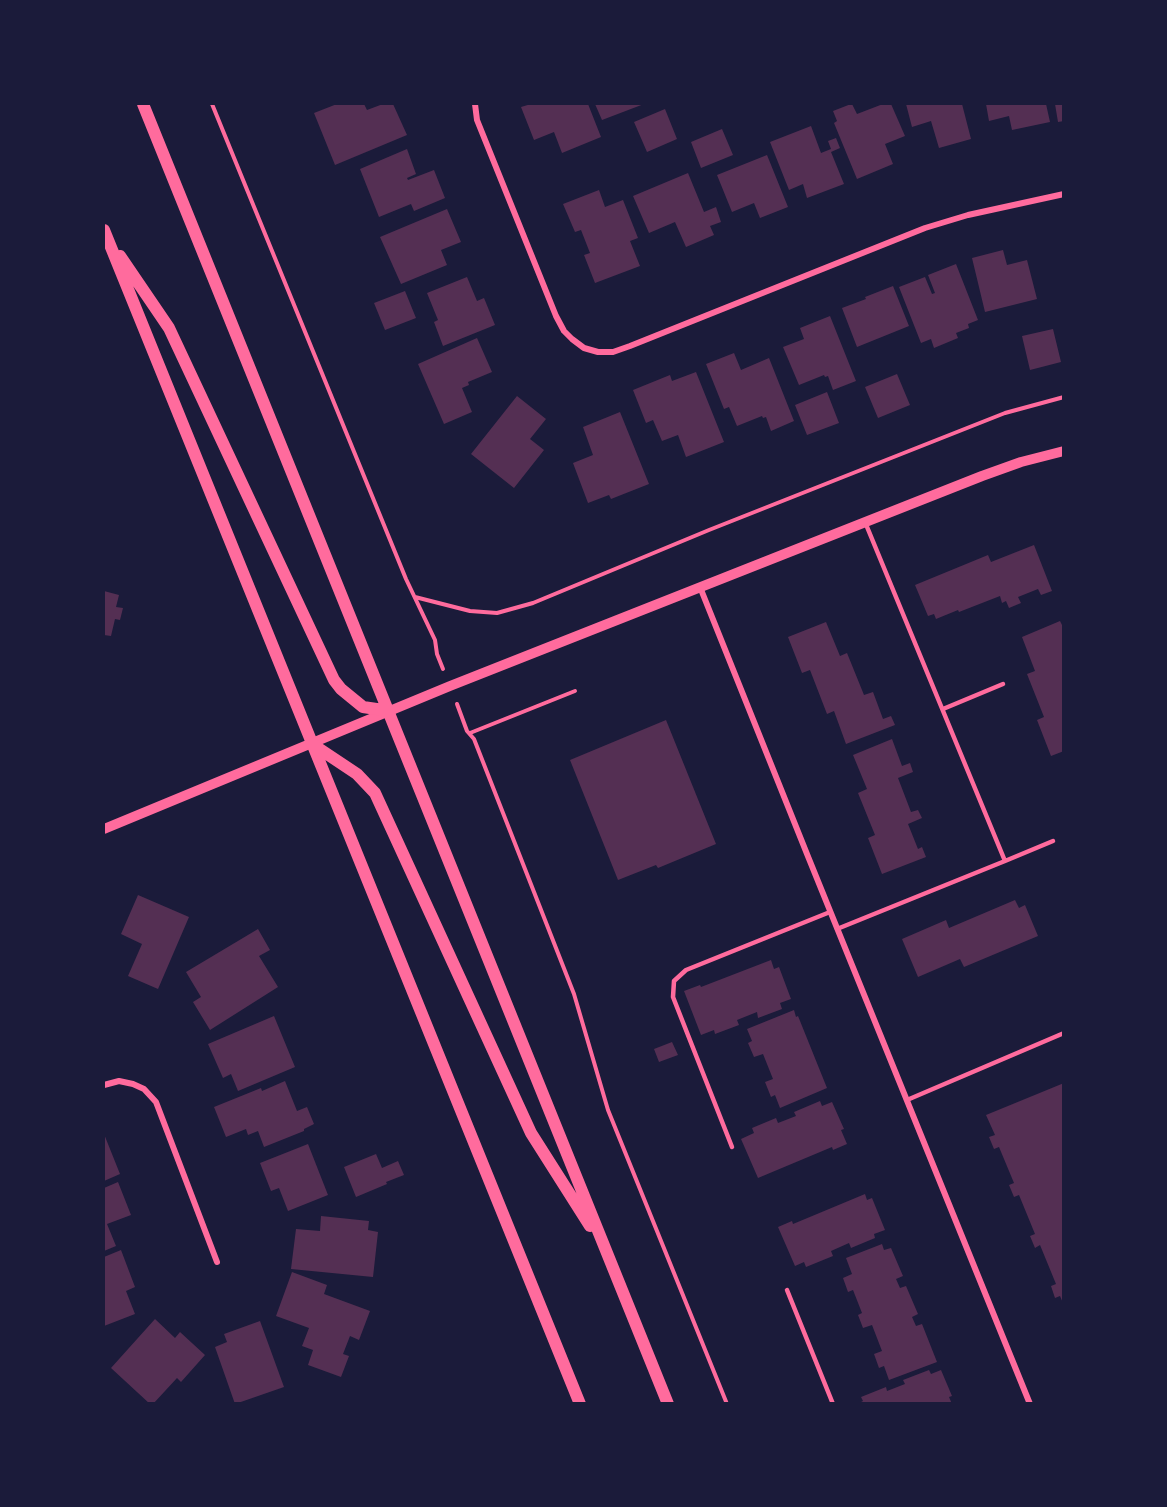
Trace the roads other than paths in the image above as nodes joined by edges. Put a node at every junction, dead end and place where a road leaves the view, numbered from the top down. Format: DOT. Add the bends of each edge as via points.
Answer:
graph roads {
  1 [pos="143,104"];
  2 [pos="475,104"];
  3 [pos="1064,194"];
  4 [pos="105,233"];
  5 [pos="1063,451"];
  6 [pos="866,522"];
  7 [pos="700,587"];
  8 [pos="1003,684"];
  9 [pos="943,709"];
  10 [pos="390,711"];
  11 [pos="312,743"];
  12 [pos="104,829"];
  13 [pos="1053,841"];
  14 [pos="1005,861"];
  15 [pos="830,912"];
  16 [pos="837,929"];
  17 [pos="1064,1033"];
  18 [pos="104,1085"];
  19 [pos="907,1100"];
  20 [pos="732,1147"];
  21 [pos="607,1252"];
  22 [pos="217,1262"];
  23 [pos="787,1290"];
  24 [pos="580,1404"];
  25 [pos="668,1404"];
  26 [pos="833,1404"];
  27 [pos="1030,1404"];
  1 -- 10 [label="main road"];
  2 -- 3 [label="street" via="477,120 556,316 572,339 598,352 630,346 925,228"];
  4 -- 10 [label="main road" via="169,328 334,680 363,707"];
  4 -- 11 [label="main road"];
  5 -- 6 [label="street" via="1021,462"];
  6 -- 7 [label="street"];
  6 -- 9 [label="lane"];
  7 -- 10 [label="street"];
  7 -- 15 [label="street"];
  8 -- 9 [label="lane"];
  9 -- 14 [label="lane"];
  10 -- 11 [label="street"];
  10 -- 21 [label="main road"];
  11 -- 12 [label="street"];
  11 -- 21 [label="main road" via="357,774 375,793 531,1133"];
  11 -- 24 [label="main road"];
  13 -- 14 [label="lane"];
  14 -- 16 [label="lane"];
  15 -- 16 [label="street"];
  15 -- 20 [label="lane" via="686,970 674,981 673,997"];
  16 -- 19 [label="street"];
  17 -- 19 [label="lane"];
  18 -- 22 [label="street" via="119,1081 133,1084 156,1102"];
  19 -- 27 [label="street"];
  21 -- 25 [label="main road"];
  23 -- 26 [label="lane"];
}
